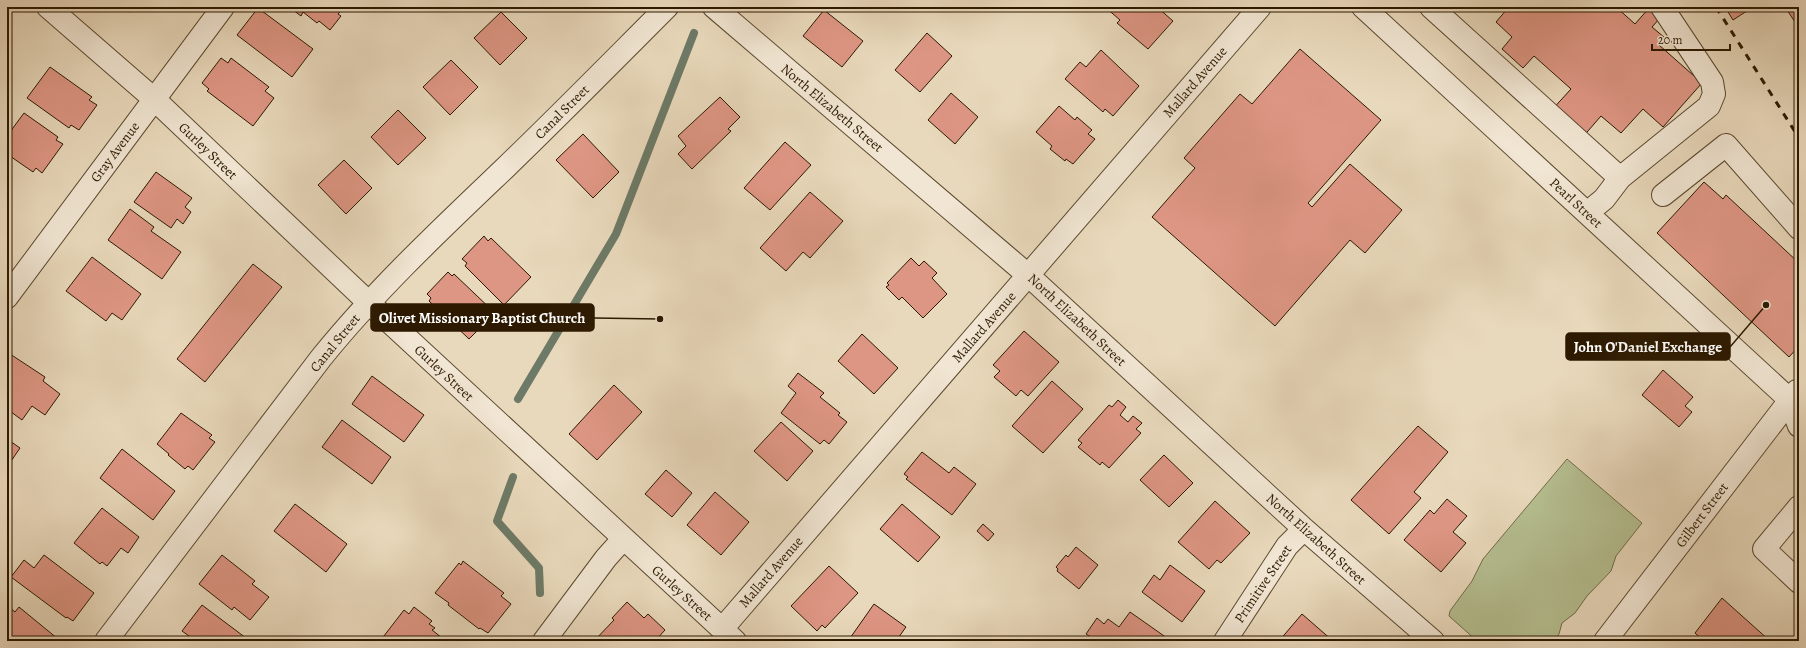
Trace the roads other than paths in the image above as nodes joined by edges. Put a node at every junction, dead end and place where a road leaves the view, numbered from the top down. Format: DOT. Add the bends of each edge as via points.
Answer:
graph roads {
  1 [pos="48,7"];
  2 [pos="223,7"];
  3 [pos="667,7"];
  4 [pos="714,7"];
  5 [pos="1260,7"];
  6 [pos="1431,7"];
  7 [pos="1662,7"];
  8 [pos="1365,8"];
  9 [pos="154,99"];
  10 [pos="1620,178"];
  11 [pos="1663,195"];
  12 [pos="1587,213"];
  13 [pos="1799,228"];
  14 [pos="1029,276"];
  15 [pos="7,297"];
  16 [pos="369,303"];
  17 [pos="1794,394"];
  18 [pos="1799,426"];
  19 [pos="1799,507"];
  20 [pos="1304,529"];
  21 [pos="623,538"];
  22 [pos="1799,582"];
  23 [pos="729,635"];
  24 [pos="106,641"];
  25 [pos="544,641"];
  26 [pos="1225,641"];
  27 [pos="1433,641"];
  28 [pos="1605,641"];
  1 -- 9 [label="street, Gurley Street"];
  2 -- 9 [label="street, Gray Avenue"];
  3 -- 16 [label="street, Canal Street"];
  4 -- 14 [label="street, North Elizabeth Street"];
  5 -- 14 [label="street, Mallard Avenue"];
  6 -- 10 [label="street"];
  7 -- 10 [label="street" via="1712,82 1714,94 1709,106"];
  8 -- 12 [label="street, Pearl Street"];
  9 -- 15 [label="street, Gray Avenue"];
  9 -- 16 [label="street, Gurley Street"];
  10 -- 12 [label="street" via="1604,199"];
  11 -- 13 [label="street" via="1726,145"];
  12 -- 17 [label="street, Pearl Street"];
  14 -- 20 [label="street, North Elizabeth Street"];
  14 -- 23 [label="street, Mallard Avenue"];
  16 -- 21 [label="street, Gurley Street"];
  16 -- 24 [label="street, Canal Street" via="321,358"];
  17 -- 18 [label="street"];
  17 -- 28 [label="street, Gilbert Street"];
  19 -- 22 [label="street" via="1764,549"];
  20 -- 26 [label="street, Primitive Street" via="1287,546"];
  20 -- 27 [label="street, North Elizabeth Street"];
  21 -- 23 [label="street, Gurley Street"];
  21 -- 25 [label="street"];
}
